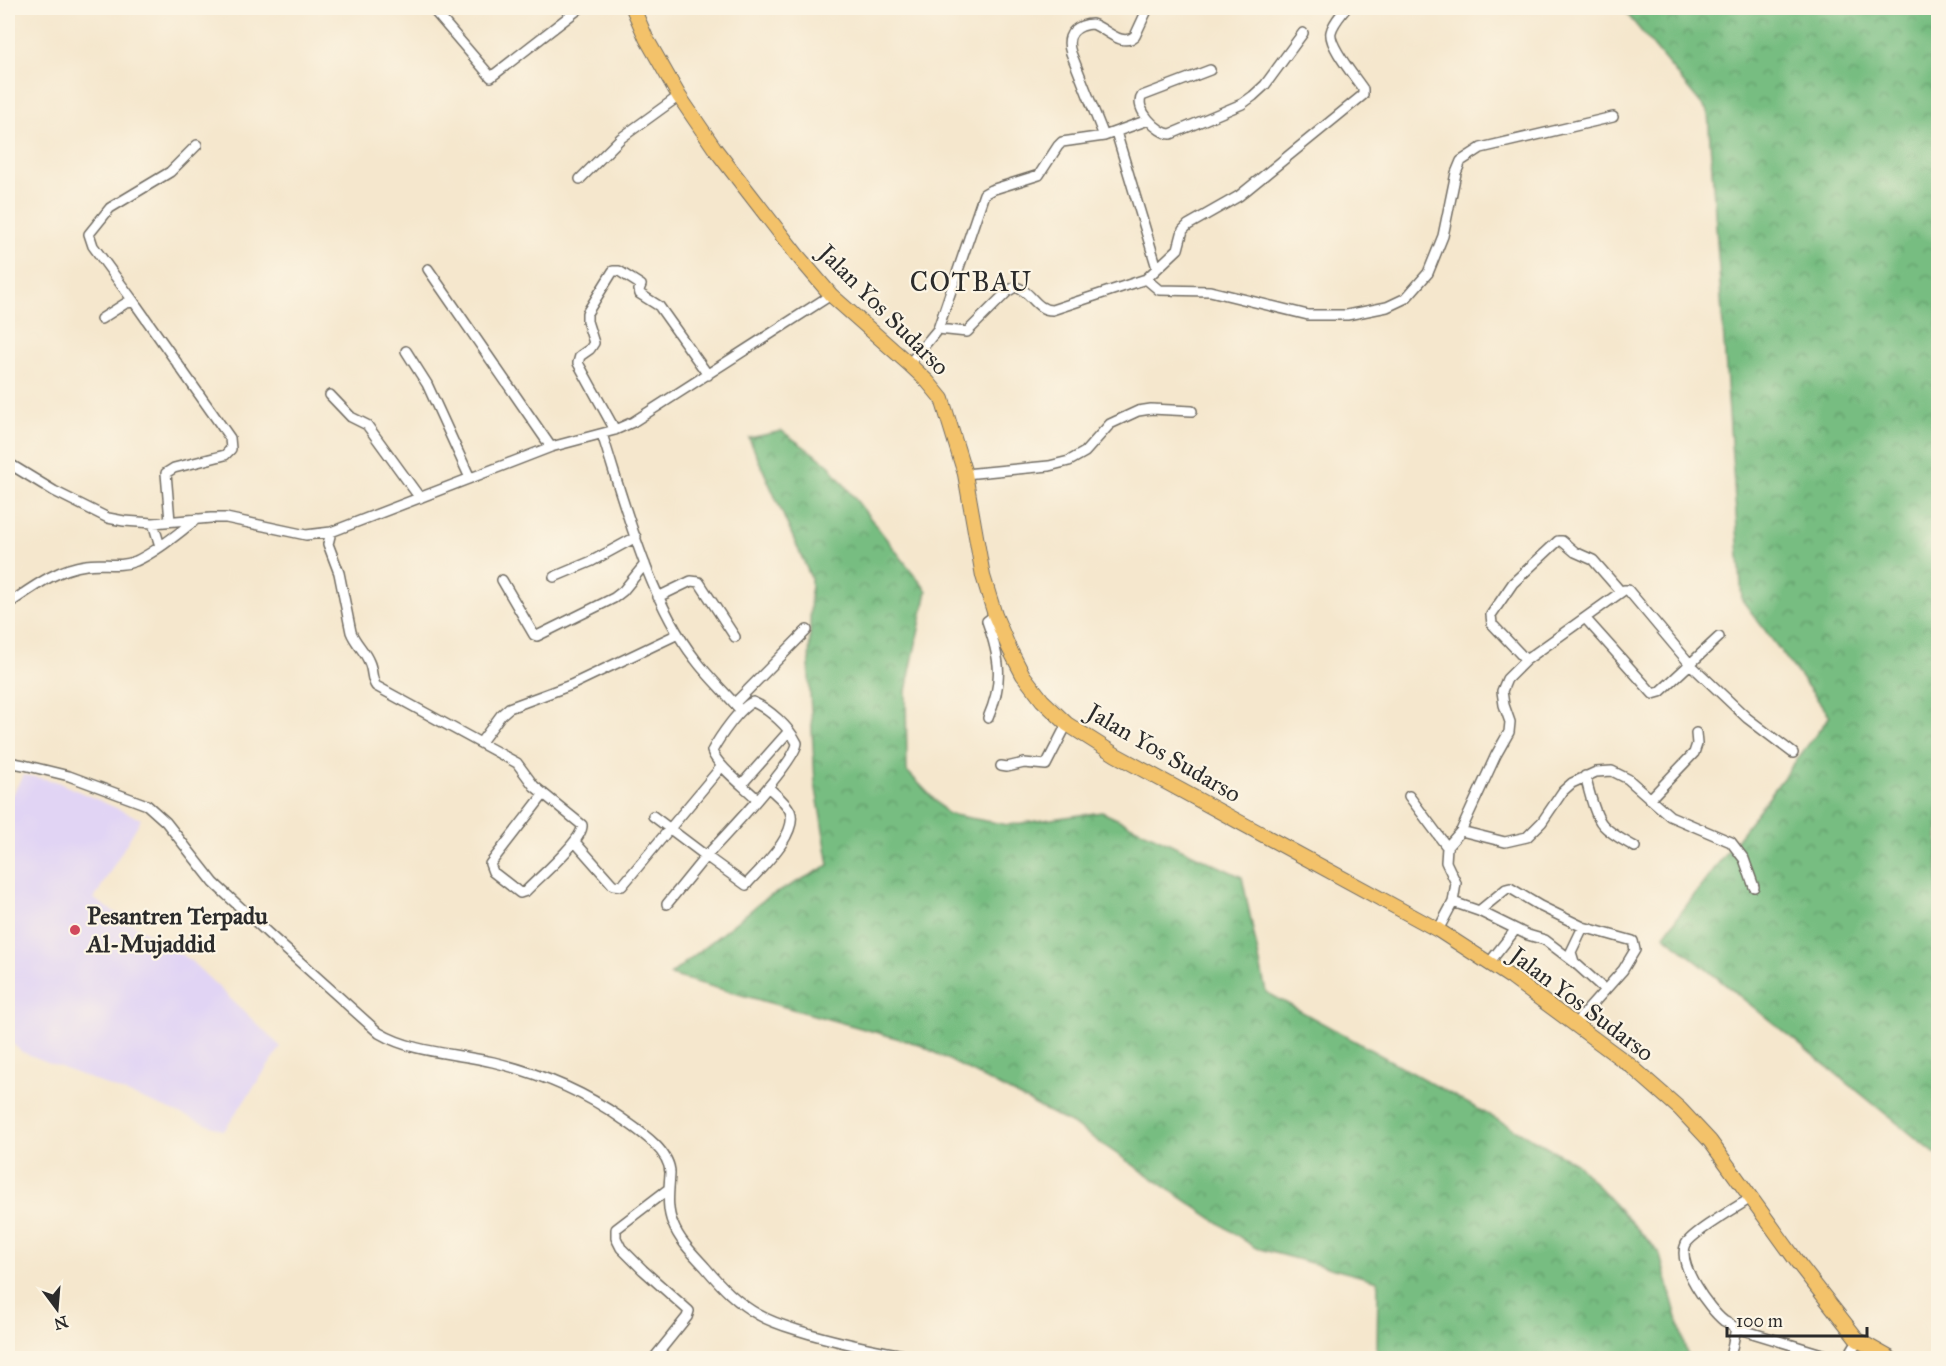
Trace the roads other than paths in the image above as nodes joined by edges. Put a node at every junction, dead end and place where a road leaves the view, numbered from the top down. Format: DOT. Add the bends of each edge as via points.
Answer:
graph roads {
  1 [pos="432,8"];
  2 [pos="580,8"];
  3 [pos="633,8"];
  4 [pos="1148,8"];
  5 [pos="1346,8"];
  6 [pos="1303,33"];
  7 [pos="1210,70"];
  8 [pos="679,96"];
  9 [pos="1613,117"];
  10 [pos="1148,120"];
  11 [pos="1116,132"];
  12 [pos="1104,136"];
  13 [pos="197,145"];
  14 [pos="580,178"];
  15 [pos="1157,268"];
  16 [pos="428,269"];
  17 [pos="1146,279"];
  18 [pos="831,295"];
  19 [pos="134,302"];
  20 [pos="101,319"];
  21 [pos="938,329"];
  22 [pos="406,351"];
  23 [pos="909,364"];
  24 [pos="708,375"];
  25 [pos="330,395"];
  26 [pos="1192,411"];
  27 [pos="615,430"];
  28 [pos="602,434"];
  29 [pos="551,447"];
  30 [pos="8,463"];
  31 [pos="965,474"];
  32 [pos="470,478"];
  33 [pos="420,498"];
  34 [pos="197,519"];
  35 [pos="170,521"];
  36 [pos="153,523"];
  37 [pos="331,532"];
  38 [pos="636,537"];
  39 [pos="160,546"];
  40 [pos="645,564"];
  41 [pos="554,577"];
  42 [pos="502,580"];
  43 [pos="1621,592"];
  44 [pos="658,597"];
  45 [pos="8,602"];
  46 [pos="995,615"];
  47 [pos="1585,618"];
  48 [pos="807,630"];
  49 [pos="678,634"];
  50 [pos="735,637"];
  51 [pos="1719,637"];
  52 [pos="1526,660"];
  53 [pos="1690,664"];
  54 [pos="738,707"];
  55 [pos="988,718"];
  56 [pos="1067,724"];
  57 [pos="789,731"];
  58 [pos="1696,733"];
  59 [pos="481,742"];
  60 [pos="1793,753"];
  61 [pos="8,762"];
  62 [pos="722,765"];
  63 [pos="1001,766"];
  64 [pos="1585,776"];
  65 [pos="742,784"];
  66 [pos="768,787"];
  67 [pos="544,794"];
  68 [pos="1409,796"];
  69 [pos="757,799"];
  70 [pos="1650,799"];
  71 [pos="653,816"];
  72 [pos="671,828"];
  73 [pos="1461,831"];
  74 [pos="575,842"];
  75 [pos="1447,847"];
  76 [pos="1635,847"];
  77 [pos="706,856"];
  78 [pos="1754,887"];
  79 [pos="1453,902"];
  80 [pos="667,904"];
  81 [pos="1479,911"];
  82 [pos="1583,927"];
  83 [pos="1516,929"];
  84 [pos="1438,930"];
  85 [pos="1574,962"];
  86 [pos="1490,963"];
  87 [pos="1605,990"];
  88 [pos="1575,1024"];
  89 [pos="668,1190"];
  90 [pos="1751,1198"];
  91 [pos="1736,1328"];
  92 [pos="1858,1340"];
  93 [pos="1833,1358"];
  94 [pos="654,1359"];
  95 [pos="921,1359"];
  96 [pos="1730,1359"];
  97 [pos="1847,1359"];
  98 [pos="1890,1359"];
  1 -- 2 [label="street" via="491,77"];
  3 -- 8 [label="highway, Jalan Yos Sudarso"];
  4 -- 12 [label="street" via="1135,36 1128,40 1091,24 1070,35 1068,45"];
  5 -- 15 [label="street" via="1330,38 1363,89 1363,95 1239,195 1188,225 1178,249"];
  6 -- 10 [label="street" via="1265,85 1242,104 1171,134 1165,134"];
  7 -- 10 [label="street" via="1142,96 1139,104"];
  8 -- 14 [label="street" via="621,138"];
  8 -- 18 [label="highway, Jalan Yos Sudarso" via="715,149"];
  9 -- 17 [label="street" via="1481,148 1461,161 1443,236 1428,273 1406,298 1387,308 1347,315 1308,315 1210,291 1159,290"];
  10 -- 11 [label="street"];
  11 -- 12 [label="street"];
  11 -- 15 [label="street"];
  12 -- 21 [label="street" via="1062,142 1039,176 984,194"];
  13 -- 19 [label="street" via="170,172 110,208 89,234 93,246"];
  15 -- 17 [label="street"];
  16 -- 29 [label="street"];
  17 -- 21 [label="street" via="1052,310 1045,310 1024,290 1015,287 967,332"];
  18 -- 23 [label="highway, Jalan Yos Sudarso"];
  18 -- 24 [label="street"];
  19 -- 20 [label="street"];
  19 -- 35 [label="street" via="232,444 225,455 166,473"];
  21 -- 23 [label="street"];
  22 -- 32 [label="street" via="427,384"];
  23 -- 31 [label="highway, Jalan Yos Sudarso" via="942,399"];
  24 -- 27 [label="street" via="633,423"];
  24 -- 27 [label="street" via="659,306 640,294 641,285 613,271 587,313 594,343 578,363"];
  25 -- 33 [label="street" via="351,417 367,425"];
  26 -- 31 [label="street" via="1138,411 1110,424 1085,452 1069,461"];
  27 -- 28 [label="street"];
  28 -- 29 [label="street"];
  28 -- 38 [label="street"];
  29 -- 32 [label="street"];
  30 -- 36 [label="street" via="93,512 124,521"];
  31 -- 46 [label="highway, Jalan Yos Sudarso" via="983,576"];
  32 -- 33 [label="street"];
  33 -- 37 [label="street"];
  34 -- 35 [label="street"];
  34 -- 37 [label="street" via="226,518 306,535"];
  34 -- 39 [label="street"];
  35 -- 36 [label="street"];
  36 -- 39 [label="street"];
  37 -- 59 [label="street" via="328,544 339,573 351,632 369,661 373,682"];
  38 -- 40 [label="street"];
  38 -- 41 [label="street"];
  39 -- 45 [label="street" via="122,566 98,564 68,569"];
  40 -- 42 [label="street" via="614,598 537,636"];
  40 -- 44 [label="street"];
  43 -- 47 [label="street"];
  43 -- 52 [label="street" via="1593,560 1558,541 1513,583 1491,615 1492,624"];
  43 -- 53 [label="street" via="1628,590"];
  44 -- 49 [label="street"];
  44 -- 50 [label="street" via="692,581 699,582"];
  46 -- 55 [label="street" via="987,621 995,645 999,680"];
  46 -- 56 [label="highway, Jalan Yos Sudarso" via="1023,675"];
  47 -- 52 [label="street"];
  47 -- 53 [label="street" via="1653,694"];
  48 -- 54 [label="street"];
  49 -- 54 [label="street"];
  49 -- 59 [label="street" via="571,685 509,708"];
  51 -- 53 [label="street"];
  52 -- 73 [label="street" via="1504,684 1509,732"];
  53 -- 60 [label="street" via="1747,718"];
  54 -- 57 [label="street" via="755,703"];
  54 -- 62 [label="street" via="712,751"];
  56 -- 63 [label="street" via="1046,765 1024,762"];
  56 -- 84 [label="highway, Jalan Yos Sudarso" via="1116,755"];
  57 -- 65 [label="street"];
  57 -- 66 [label="street" via="797,746"];
  58 -- 70 [label="street" via="1694,753"];
  59 -- 67 [label="street" via="517,762"];
  61 -- 89 [label="street" via="69,776 147,805 166,822 214,883 379,1033 394,1042 522,1071 590,1098 649,1139 663,1155 669,1167"];
  62 -- 65 [label="street"];
  62 -- 72 [label="street"];
  64 -- 70 [label="street" via="1603,771 1621,774"];
  64 -- 73 [label="street" via="1563,791 1527,837 1505,842"];
  64 -- 76 [label="street" via="1599,819"];
  65 -- 69 [label="street"];
  66 -- 69 [label="street"];
  66 -- 77 [label="street" via="790,813 790,831 746,885"];
  67 -- 74 [label="street" via="582,825"];
  67 -- 74 [label="street" via="490,868 523,893"];
  68 -- 75 [label="street"];
  69 -- 77 [label="street"];
  70 -- 78 [label="street" via="1670,816 1731,842 1744,859"];
  71 -- 72 [label="street"];
  72 -- 74 [label="street" via="618,887"];
  72 -- 77 [label="street"];
  73 -- 75 [label="street"];
  75 -- 79 [label="street" via="1446,862 1456,883"];
  77 -- 80 [label="street"];
  79 -- 81 [label="street"];
  79 -- 84 [label="street"];
  81 -- 82 [label="street" via="1510,888"];
  81 -- 83 [label="street"];
  82 -- 85 [label="street" via="1571,952"];
  82 -- 87 [label="street" via="1635,943 1623,970"];
  83 -- 85 [label="street" via="1545,940"];
  83 -- 86 [label="street"];
  84 -- 86 [label="highway, Jalan Yos Sudarso"];
  85 -- 87 [label="street"];
  86 -- 88 [label="highway, Jalan Yos Sudarso"];
  87 -- 88 [label="street"];
  88 -- 90 [label="highway, Jalan Yos Sudarso" via="1631,1066 1698,1126"];
  89 -- 94 [label="street" via="616,1229 621,1248 689,1311"];
  89 -- 95 [label="street" via="672,1222 690,1251 723,1288 753,1311 814,1335"];
  90 -- 91 [label="street" via="1692,1238 1684,1251 1690,1274 1708,1304"];
  90 -- 92 [label="highway, Jalan Yos Sudarso"];
  91 -- 93 [label="street"];
  91 -- 96 [label="street"];
  92 -- 97 [label="street"];
  92 -- 98 [label="highway, Jalan Yos Sudarso"];
}
